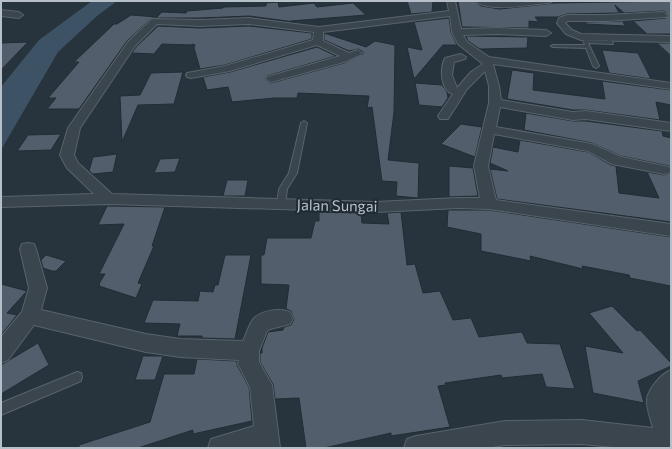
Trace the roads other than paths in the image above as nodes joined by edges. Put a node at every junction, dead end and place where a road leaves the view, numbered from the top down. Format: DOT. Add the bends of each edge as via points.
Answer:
graph roads {
  1 [pos="451,1"];
  2 [pos="478,1"];
  3 [pos="549,1"];
  4 [pos="1,13"];
  5 [pos="453,13"];
  6 [pos="19,15"];
  7 [pos="663,15"];
  8 [pos="457,32"];
  9 [pos="546,33"];
  10 [pos="319,36"];
  11 [pos="609,38"];
  12 [pos="671,39"];
  13 [pos="553,46"];
  14 [pos="587,47"];
  15 [pos="461,57"];
  16 [pos="487,62"];
  17 [pos="596,66"];
  18 [pos="192,74"];
  19 [pos="271,79"];
  20 [pos="671,86"];
  21 [pos="460,93"];
  22 [pos="494,103"];
  23 [pos="444,116"];
  24 [pos="304,123"];
  25 [pos="671,127"];
  26 [pos="488,129"];
  27 [pos="664,170"];
  28 [pos="108,198"];
  29 [pos="1,202"];
  30 [pos="489,204"];
  31 [pos="281,205"];
  32 [pos="671,230"];
  33 [pos="28,249"];
  34 [pos="30,316"];
  35 [pos="283,318"];
  36 [pos="249,351"];
  37 [pos="1,353"];
  38 [pos="77,377"];
  39 [pos="671,381"];
  40 [pos="1,409"];
  41 [pos="267,441"];
  42 [pos="660,444"];
  43 [pos="220,448"];
  44 [pos="416,448"];
  1 -- 5 [label="street"];
  2 -- 3 [label="street" via="488,4"];
  4 -- 6 [label="street"];
  5 -- 8 [label="street"];
  5 -- 10 [label="street"];
  7 -- 11 [label="street" via="562,20 561,23 567,31 574,35"];
  8 -- 9 [label="street"];
  8 -- 16 [label="street" via="463,44"];
  10 -- 18 [label="street" via="226,69"];
  10 -- 19 [label="street" via="352,54 340,60"];
  10 -- 28 [label="street" via="249,21 153,22 131,44 74,128 67,155 72,165"];
  11 -- 12 [label="street"];
  11 -- 14 [label="lane" via="611,43 585,41"];
  13 -- 14 [label="lane"];
  14 -- 17 [label="lane"];
  15 -- 21 [label="street" via="449,60 447,75 451,90"];
  16 -- 20 [label="street" via="566,70"];
  16 -- 21 [label="street"];
  16 -- 22 [label="street" via="494,86"];
  21 -- 23 [label="street"];
  22 -- 25 [label="street" via="572,116 586,115"];
  22 -- 26 [label="street"];
  24 -- 31 [label="lane" via="293,173 283,189"];
  26 -- 27 [label="street" via="592,148 617,161"];
  26 -- 30 [label="street" via="481,166"];
  28 -- 29 [label="street, Jalan Sungai"];
  28 -- 31 [label="street, Jalan Sungai"];
  30 -- 31 [label="street, Jalan Sungai" via="376,207"];
  30 -- 32 [label="street, Jalan Sungai"];
  33 -- 34 [label="street" via="38,288"];
  34 -- 36 [label="street" via="146,343 180,348"];
  34 -- 37 [label="street"];
  35 -- 36 [label="street" via="264,321 259,326"];
  36 -- 41 [label="street" via="249,364 261,386"];
  38 -- 40 [label="lane"];
  39 -- 42 [label="street" via="658,400 666,432"];
  41 -- 43 [label="street"];
  42 -- 44 [label="street" via="582,432 505,433"];
}
